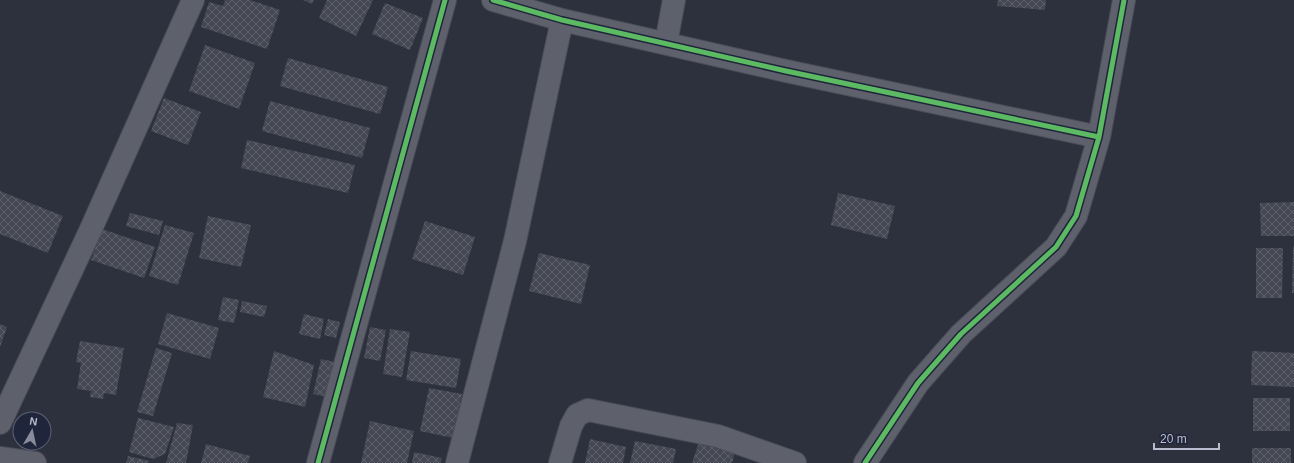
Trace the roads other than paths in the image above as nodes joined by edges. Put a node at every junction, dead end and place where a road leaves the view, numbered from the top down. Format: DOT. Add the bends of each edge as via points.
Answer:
graph roads {
  1 [pos="193,0"];
  2 [pos="446,0"];
  3 [pos="493,0"];
  4 [pos="674,0"];
  5 [pos="1124,0"];
  6 [pos="562,20"];
  7 [pos="666,43"];
  8 [pos="1099,137"];
  9 [pos="2,413"];
  10 [pos="0,458"];
  11 [pos="35,463"];
  12 [pos="318,463"];
  13 [pos="457,463"];
  14 [pos="560,463"];
  15 [pos="795,463"];
  16 [pos="865,463"];
  1 -- 9 [label="street" via="91,229"];
  2 -- 12 [label="street"];
  3 -- 6 [label="street"];
  4 -- 7 [label="street"];
  5 -- 8 [label="street"];
  6 -- 7 [label="street"];
  6 -- 13 [label="street" via="515,242"];
  7 -- 8 [label="street"];
  8 -- 16 [label="street" via="1076,216 1056,247 961,334 918,383"];
  10 -- 11 [label="street"];
  14 -- 15 [label="street" via="571,426 578,415 588,410 718,436"];
}
